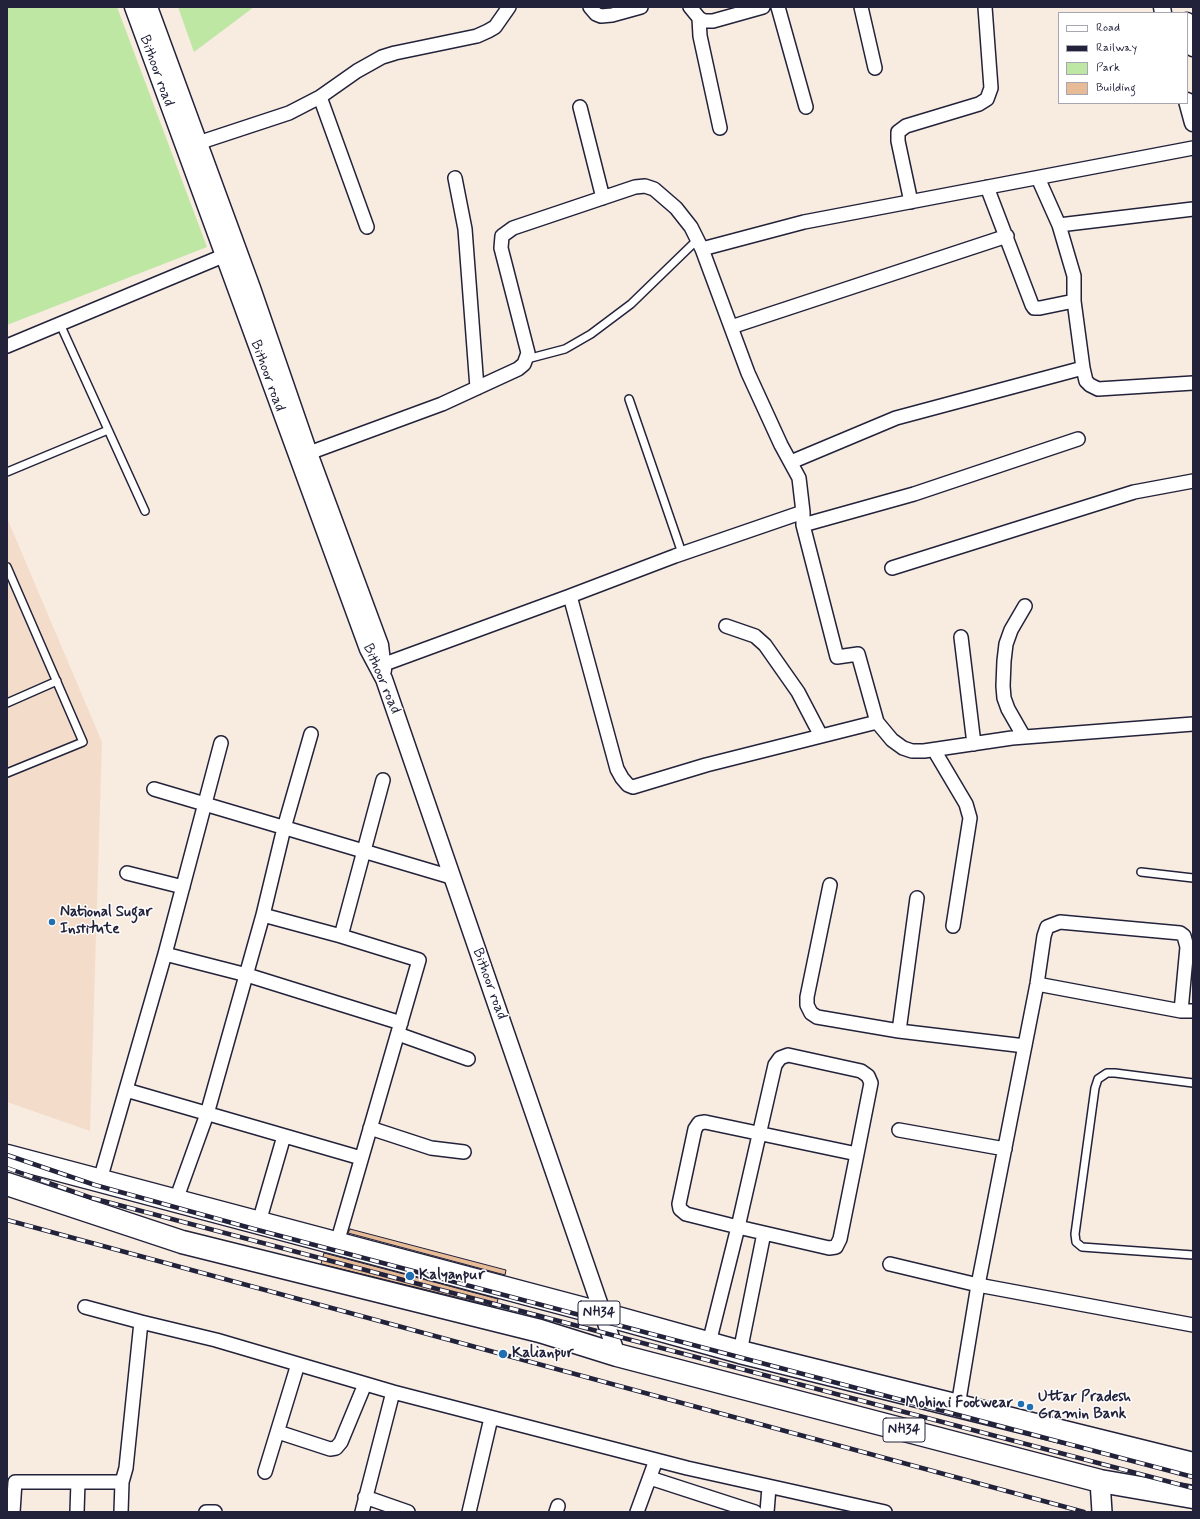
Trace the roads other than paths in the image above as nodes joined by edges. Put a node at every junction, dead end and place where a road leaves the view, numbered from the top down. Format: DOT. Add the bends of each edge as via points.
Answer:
graph roads {
  1 [pos="133,7"];
  2 [pos="149,7"];
  3 [pos="509,7"];
  4 [pos="590,7"];
  5 [pos="641,7"];
  6 [pos="690,7"];
  7 [pos="763,7"];
  8 [pos="778,7"];
  9 [pos="862,7"];
  10 [pos="985,7"];
  11 [pos="699,18"];
  12 [pos="1188,26"];
  13 [pos="1193,48"];
  14 [pos="875,68"];
  15 [pos="320,97"];
  16 [pos="1188,104"];
  17 [pos="580,107"];
  18 [pos="806,107"];
  19 [pos="1193,123"];
  20 [pos="720,128"];
  21 [pos="198,142"];
  22 [pos="1193,148"];
  23 [pos="455,178"];
  24 [pos="1038,178"];
  25 [pos="987,188"];
  26 [pos="603,198"];
  27 [pos="911,202"];
  28 [pos="1193,209"];
  29 [pos="1059,225"];
  30 [pos="367,227"];
  31 [pos="1007,236"];
  32 [pos="700,244"];
  33 [pos="223,256"];
  34 [pos="1074,301"];
  35 [pos="60,324"];
  36 [pos="731,327"];
  37 [pos="7,346"];
  38 [pos="527,359"];
  39 [pos="1083,368"];
  40 [pos="1193,384"];
  41 [pos="477,388"];
  42 [pos="629,400"];
  43 [pos="108,430"];
  44 [pos="1078,440"];
  45 [pos="309,452"];
  46 [pos="791,462"];
  47 [pos="7,472"];
  48 [pos="1193,481"];
  49 [pos="145,512"];
  50 [pos="803,512"];
  51 [pos="804,525"];
  52 [pos="682,554"];
  53 [pos="7,566"];
  54 [pos="892,568"];
  55 [pos="570,596"];
  56 [pos="1025,606"];
  57 [pos="726,626"];
  58 [pos="961,637"];
  59 [pos="383,672"];
  60 [pos="57,681"];
  61 [pos="7,702"];
  62 [pos="876,722"];
  63 [pos="1193,724"];
  64 [pos="311,734"];
  65 [pos="821,736"];
  66 [pos="1024,737"];
  67 [pos="221,743"];
  68 [pos="974,744"];
  69 [pos="934,750"];
  70 [pos="7,773"];
  71 [pos="383,780"];
  72 [pos="154,790"];
  73 [pos="205,804"];
  74 [pos="284,828"];
  75 [pos="364,853"];
  76 [pos="127,872"];
  77 [pos="1141,872"];
  78 [pos="451,877"];
  79 [pos="1193,878"];
  80 [pos="830,885"];
  81 [pos="183,887"];
  82 [pos="917,898"];
  83 [pos="263,915"];
  84 [pos="953,926"];
  85 [pos="341,936"];
  86 [pos="165,954"];
  87 [pos="247,975"];
  88 [pos="1037,984"];
  89 [pos="1187,1011"];
  90 [pos="400,1028"];
  91 [pos="899,1031"];
  92 [pos="1025,1046"];
  93 [pos="468,1059"];
  94 [pos="1193,1083"];
  95 [pos="126,1090"];
  96 [pos="207,1114"];
  97 [pos="370,1128"];
  98 [pos="899,1130"];
  99 [pos="759,1134"];
  100 [pos="284,1136"];
  101 [pos="1005,1150"];
  102 [pos="464,1152"];
  103 [pos="857,1154"];
  104 [pos="7,1156"];
  105 [pos="361,1158"];
  106 [pos="100,1180"];
  107 [pos="7,1184"];
  108 [pos="176,1200"];
  109 [pos="258,1222"];
  110 [pos="738,1227"];
  111 [pos="764,1232"];
  112 [pos="337,1243"];
  113 [pos="1193,1255"];
  114 [pos="890,1264"];
  115 [pos="978,1285"];
  116 [pos="85,1307"];
  117 [pos="603,1314"];
  118 [pos="141,1322"];
  119 [pos="1193,1325"];
  120 [pos="709,1343"];
  121 [pos="740,1352"];
  122 [pos="617,1355"];
  123 [pos="298,1364"];
  124 [pos="365,1384"];
  125 [pos="393,1392"];
  126 [pos="958,1406"];
  127 [pos="491,1418"];
  128 [pos="278,1432"];
  129 [pos="656,1460"];
  130 [pos="1193,1464"];
  131 [pos="265,1472"];
  132 [pos="650,1478"];
  133 [pos="1100,1481"];
  134 [pos="11,1482"];
  135 [pos="78,1482"];
  136 [pos="122,1482"];
  137 [pos="769,1487"];
  138 [pos="365,1497"];
  139 [pos="1193,1497"];
  140 [pos="13,1512"];
  141 [pos="77,1512"];
  142 [pos="121,1512"];
  143 [pos="206,1512"];
  144 [pos="215,1512"];
  145 [pos="362,1512"];
  146 [pos="408,1512"];
  147 [pos="469,1512"];
  148 [pos="637,1512"];
  149 [pos="755,1512"];
  150 [pos="767,1512"];
  151 [pos="886,1512"];
  152 [pos="1102,1512"];
  1 -- 33 [label="street, Bithoor road"];
  2 -- 21 [label="street"];
  3 -- 15 [label="street" via="495,27 488,31 477,36 382,57"];
  4 -- 5 [label="street" via="601,16"];
  6 -- 11 [label="street"];
  7 -- 11 [label="street" via="713,21"];
  8 -- 18 [label="street"];
  9 -- 14 [label="street"];
  10 -- 27 [label="street" via="991,88 987,99 979,104 906,126 898,132"];
  11 -- 20 [label="street" via="700,36"];
  12 -- 13 [label="street"];
  15 -- 21 [label="street" via="289,113"];
  15 -- 30 [label="street"];
  16 -- 19 [label="street"];
  17 -- 26 [label="street"];
  21 -- 45 [label="street"];
  22 -- 24 [label="street"];
  23 -- 41 [label="street" via="465,229"];
  24 -- 25 [label="street"];
  24 -- 29 [label="street"];
  25 -- 27 [label="street"];
  25 -- 31 [label="street"];
  26 -- 32 [label="street" via="646,186 654,189 683,217"];
  26 -- 38 [label="street" via="513,228 502,236 501,248 526,340"];
  27 -- 32 [label="street"];
  28 -- 29 [label="street"];
  29 -- 34 [label="street" via="1074,276"];
  31 -- 34 [label="street" via="1034,308"];
  31 -- 36 [label="street"];
  32 -- 36 [label="street"];
  32 -- 38 [label="lane" via="631,304 578,343"];
  33 -- 35 [label="street"];
  33 -- 59 [label="street, Bithoor road" via="368,648"];
  34 -- 39 [label="street"];
  35 -- 37 [label="street"];
  35 -- 43 [label="lane"];
  36 -- 46 [label="street" via="748,373"];
  38 -- 41 [label="street" via="518,369"];
  39 -- 40 [label="street" via="1086,381 1098,389"];
  39 -- 46 [label="street" via="896,418"];
  41 -- 45 [label="street" via="442,404"];
  42 -- 52 [label="lane"];
  43 -- 47 [label="lane"];
  43 -- 49 [label="lane"];
  44 -- 51 [label="street" via="914,494"];
  45 -- 59 [label="street" via="380,645"];
  46 -- 50 [label="street" via="801,488"];
  48 -- 54 [label="street" via="1134,492"];
  50 -- 51 [label="street"];
  50 -- 52 [label="street"];
  51 -- 62 [label="street" via="837,657 858,654"];
  52 -- 55 [label="street"];
  53 -- 60 [label="lane"];
  55 -- 59 [label="street"];
  55 -- 65 [label="street" via="617,769 628,785 633,787 706,765"];
  56 -- 66 [label="street" via="1006,644 1003,686 1008,709"];
  57 -- 65 [label="street" via="755,636 765,645 798,692"];
  58 -- 68 [label="street"];
  59 -- 78 [label="street, Bithoor road"];
  60 -- 61 [label="lane"];
  60 -- 70 [label="lane" via="83,742"];
  62 -- 65 [label="street"];
  62 -- 69 [label="street" via="903,748 912,751"];
  63 -- 66 [label="street"];
  64 -- 74 [label="street"];
  66 -- 68 [label="street"];
  67 -- 73 [label="street"];
  68 -- 69 [label="street"];
  69 -- 84 [label="street" via="966,804 970,818"];
  71 -- 75 [label="street"];
  72 -- 73 [label="street"];
  73 -- 74 [label="street"];
  73 -- 81 [label="street"];
  74 -- 75 [label="street"];
  74 -- 83 [label="street"];
  75 -- 78 [label="street"];
  75 -- 85 [label="street"];
  76 -- 81 [label="street"];
  77 -- 79 [label="lane"];
  78 -- 117 [label="street, Bithoor road"];
  80 -- 91 [label="street" via="807,997 808,1010 816,1017"];
  81 -- 86 [label="street"];
  82 -- 91 [label="street"];
  83 -- 85 [label="street"];
  83 -- 87 [label="street"];
  85 -- 90 [label="street" via="419,960"];
  86 -- 87 [label="street"];
  86 -- 95 [label="street"];
  87 -- 90 [label="street"];
  87 -- 96 [label="street"];
  88 -- 89 [label="street"];
  88 -- 89 [label="street" via="1045,931 1055,923 1176,931 1184,936 1187,947"];
  88 -- 92 [label="street"];
  90 -- 93 [label="street"];
  90 -- 97 [label="street"];
  91 -- 92 [label="street"];
  92 -- 101 [label="street"];
  94 -- 113 [label="lane" via="1115,1073 1107,1073 1098,1078 1075,1234 1076,1242 1082,1247"];
  95 -- 96 [label="street"];
  95 -- 106 [label="street"];
  96 -- 100 [label="street"];
  96 -- 108 [label="street"];
  97 -- 102 [label="street" via="431,1148"];
  97 -- 105 [label="street"];
  98 -- 101 [label="street"];
  99 -- 103 [label="street"];
  99 -- 103 [label="street" via="775,1065 780,1058 788,1055 861,1071 868,1076 871,1083"];
  99 -- 110 [label="street"];
  99 -- 110 [label="street" via="705,1122 699,1123 695,1129 679,1204 680,1210 686,1214"];
  100 -- 105 [label="street"];
  100 -- 109 [label="street"];
  101 -- 115 [label="street"];
  103 -- 111 [label="street" via="840,1239 836,1247 829,1248"];
  104 -- 106 [label="highway, NH34"];
  105 -- 112 [label="street"];
  106 -- 108 [label="highway, NH34"];
  107 -- 122 [label="highway, NH34" via="182,1242 540,1331"];
  108 -- 109 [label="highway, NH34"];
  109 -- 112 [label="highway, NH34"];
  110 -- 111 [label="street"];
  110 -- 120 [label="street"];
  111 -- 121 [label="street"];
  112 -- 117 [label="highway, NH34"];
  114 -- 115 [label="street"];
  115 -- 119 [label="street"];
  115 -- 126 [label="street"];
  116 -- 118 [label="street"];
  117 -- 120 [label="highway, NH34"];
  117 -- 122 [label="street, Bithoor road"];
  118 -- 123 [label="street"];
  118 -- 136 [label="street" via="126,1468"];
  120 -- 121 [label="highway, NH34"];
  121 -- 126 [label="highway, NH34"];
  122 -- 133 [label="highway, NH34"];
  123 -- 124 [label="street"];
  123 -- 128 [label="street"];
  124 -- 125 [label="street"];
  124 -- 128 [label="street" via="341,1442 336,1448 330,1449"];
  125 -- 127 [label="street"];
  125 -- 138 [label="street"];
  126 -- 130 [label="highway, NH34"];
  127 -- 129 [label="street"];
  127 -- 147 [label="street"];
  128 -- 131 [label="street"];
  129 -- 132 [label="street"];
  129 -- 137 [label="street"];
  132 -- 148 [label="street"];
  132 -- 149 [label="street"];
  133 -- 139 [label="highway, NH34"];
  133 -- 152 [label="main road"];
  134 -- 135 [label="street"];
  134 -- 140 [label="street"];
  135 -- 136 [label="street"];
  135 -- 141 [label="street"];
  136 -- 142 [label="street"];
  137 -- 150 [label="street"];
  137 -- 151 [label="street"];
  138 -- 145 [label="street"];
  138 -- 146 [label="street"];
  143 -- 144 [label="street"];
}
